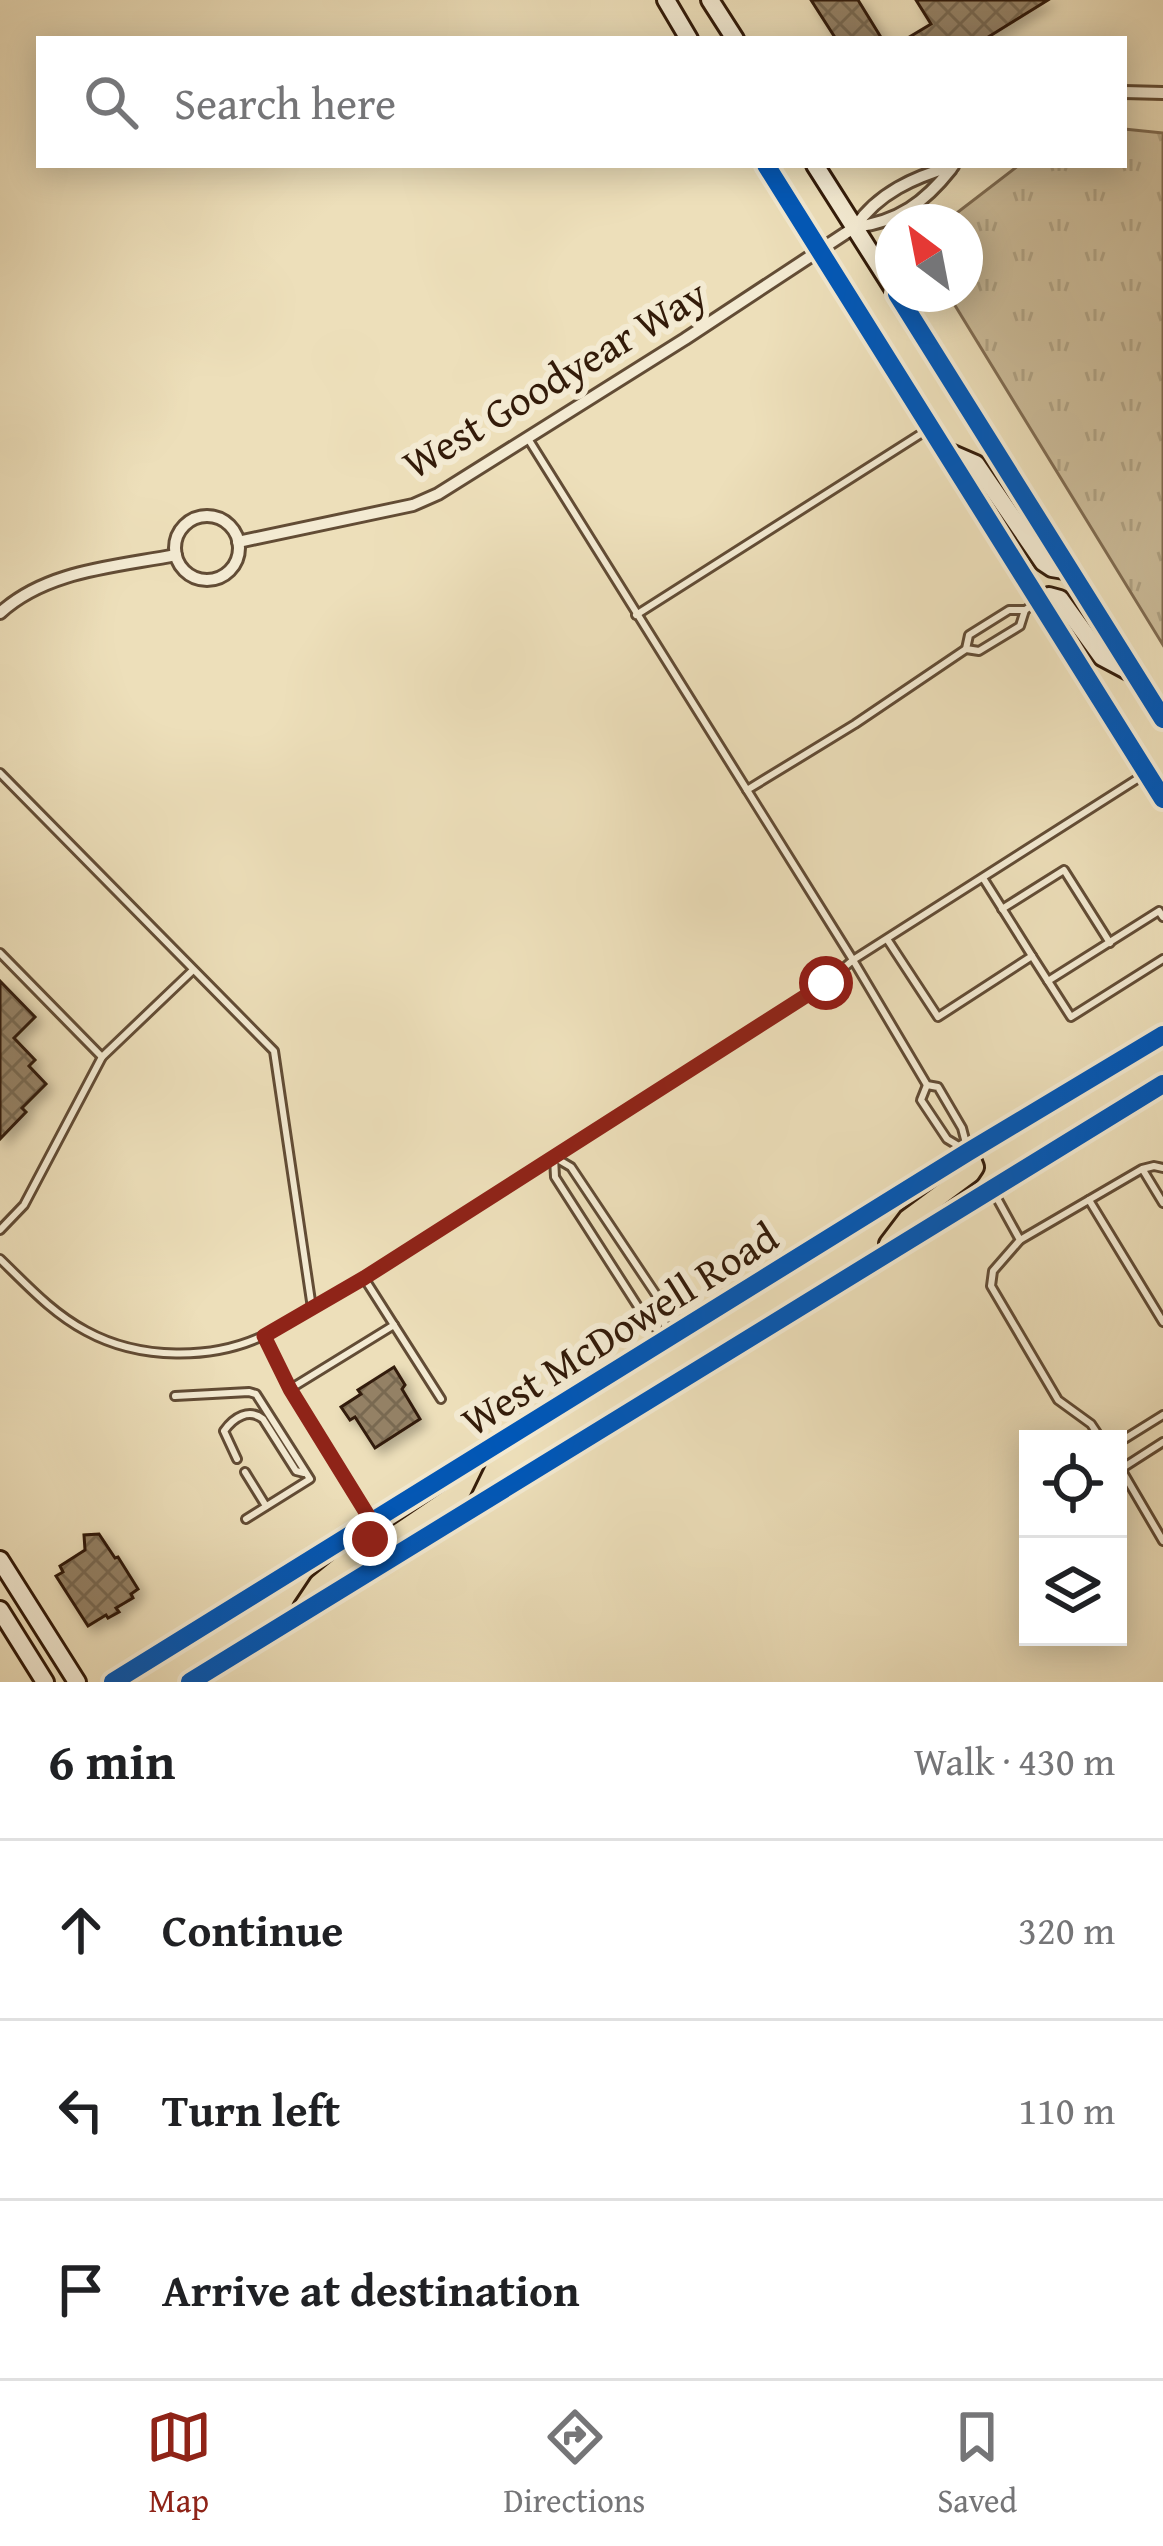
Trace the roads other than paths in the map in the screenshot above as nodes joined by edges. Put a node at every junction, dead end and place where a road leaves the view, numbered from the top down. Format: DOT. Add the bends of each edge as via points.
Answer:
graph roads {
  1 [pos="666,0"];
  2 [pos="710,0"];
  3 [pos="687,36"];
  4 [pos="733,36"];
  5 [pos="1127,92"];
  6 [pos="1160,92"];
  7 [pos="768,168"];
  8 [pos="817,168"];
  9 [pos="944,168"];
  10 [pos="952,168"];
  11 [pos="855,227"];
  12 [pos="820,250"];
  13 [pos="875,259"];
  14 [pos="908,312"];
  15 [pos="930,428"];
  16 [pos="527,437"];
  17 [pos="945,451"];
  18 [pos="238,542"];
  19 [pos="176,555"];
  20 [pos="1070,572"];
  21 [pos="1032,606"];
  22 [pos="0,613"];
  23 [pos="637,615"];
  24 [pos="966,649"];
  25 [pos="1136,675"];
  26 [pos="1163,719"];
  27 [pos="1146,772"];
  28 [pos="0,773"];
  29 [pos="747,790"];
  30 [pos="1163,800"];
  31 [pos="983,878"];
  32 [pos="1003,909"];
  33 [pos="1163,917"];
  34 [pos="887,939"];
  35 [pos="1110,943"];
  36 [pos="0,952"];
  37 [pos="1032,956"];
  38 [pos="1163,959"];
  39 [pos="853,960"];
  40 [pos="193,970"];
  41 [pos="1048,982"];
  42 [pos="1163,1035"];
  43 [pos="102,1057"];
  44 [pos="1163,1084"];
  45 [pos="927,1085"];
  46 [pos="968,1152"];
  47 [pos="554,1157"];
  48 [pos="1163,1168"];
  49 [pos="1142,1169"];
  50 [pos="991,1188"];
  51 [pos="1089,1200"];
  52 [pos="1163,1203"];
  53 [pos="0,1230"];
  54 [pos="1020,1240"];
  55 [pos="878,1257"];
  56 [pos="0,1259"];
  57 [pos="364,1278"];
  58 [pos="312,1308"];
  59 [pos="1163,1322"];
  60 [pos="394,1325"];
  61 [pos="264,1336"];
  62 [pos="668,1340"];
  63 [pos="689,1375"];
  64 [pos="290,1389"];
  65 [pos="175,1396"];
  66 [pos="441,1399"];
  67 [pos="1163,1415"];
  68 [pos="1095,1430"];
  69 [pos="1127,1437"];
  70 [pos="1163,1442"];
  71 [pos="477,1458"];
  72 [pos="237,1459"];
  73 [pos="1127,1462"];
  74 [pos="245,1472"];
  75 [pos="307,1474"];
  76 [pos="1127,1480"];
  77 [pos="266,1506"];
  78 [pos="246,1519"];
  79 [pos="372,1522"];
  80 [pos="1163,1541"];
  81 [pos="0,1560"];
  82 [pos="387,1561"];
  83 [pos="0,1610"];
  84 [pos="298,1615"];
  85 [pos="45,1682"];
  86 [pos="77,1682"];
  87 [pos="113,1682"];
  88 [pos="190,1682"];
  1 -- 3 [label="main road"];
  2 -- 4 [label="main road"];
  5 -- 6 [label="street"];
  7 -- 12 [label="main road"];
  8 -- 11 [label="main road"];
  9 -- 11 [label="street" via="869,206"];
  10 -- 11 [label="street" via="931,194 884,224"];
  11 -- 12 [label="street, West Goodyear Way"];
  11 -- 13 [label="main road"];
  12 -- 15 [label="main road"];
  12 -- 16 [label="street, West Goodyear Way"];
  14 -- 20 [label="main road"];
  15 -- 17 [label="main road"];
  15 -- 23 [label="lane"];
  16 -- 18 [label="street, West Goodyear Way" via="413,506"];
  16 -- 23 [label="lane"];
  17 -- 20 [label="main road" via="976,464 1043,562"];
  17 -- 21 [label="main road"];
  18 -- 19 [label="street" via="233,566 213,579 189,575"];
  18 -- 19 [label="street" via="225,521 200,516 180,531"];
  19 -- 22 [label="street" via="55,579"];
  20 -- 25 [label="main road"];
  21 -- 24 [label="lane" via="1020,626 979,651"];
  21 -- 24 [label="lane" via="969,635"];
  21 -- 25 [label="main road" via="1060,599 1102,657"];
  21 -- 27 [label="main road"];
  23 -- 29 [label="lane"];
  24 -- 29 [label="lane"];
  25 -- 26 [label="main road"];
  27 -- 30 [label="main road"];
  27 -- 31 [label="lane"];
  28 -- 40 [label="lane"];
  29 -- 39 [label="lane"];
  31 -- 32 [label="lane"];
  31 -- 34 [label="lane"];
  32 -- 35 [label="lane" via="1064,871"];
  32 -- 37 [label="lane"];
  33 -- 35 [label="lane" via="1159,911"];
  34 -- 37 [label="lane" via="938,1016"];
  34 -- 39 [label="lane"];
  35 -- 41 [label="lane"];
  36 -- 43 [label="lane"];
  37 -- 41 [label="lane"];
  38 -- 41 [label="lane" via="1071,1017"];
  39 -- 45 [label="lane"];
  39 -- 47 [label="lane"];
  40 -- 43 [label="lane"];
  40 -- 58 [label="lane" via="274,1051"];
  42 -- 46 [label="main road, West McDowell Road"];
  43 -- 53 [label="lane" via="24,1204"];
  44 -- 50 [label="main road, West McDowell Road"];
  45 -- 46 [label="lane" via="938,1087"];
  45 -- 46 [label="lane" via="921,1100 947,1139"];
  46 -- 55 [label="main road" via="970,1173 908,1219"];
  46 -- 62 [label="main road, West McDowell Road"];
  47 -- 57 [label="lane"];
  47 -- 62 [label="lane" via="555,1177 644,1316"];
  47 -- 62 [label="lane" via="572,1166 661,1302"];
  48 -- 49 [label="lane"];
  49 -- 51 [label="lane"];
  49 -- 52 [label="lane"];
  50 -- 54 [label="lane"];
  50 -- 55 [label="main road, West McDowell Road"];
  51 -- 54 [label="lane"];
  51 -- 59 [label="lane"];
  54 -- 68 [label="lane" via="993,1271 991,1286 1058,1400"];
  55 -- 63 [label="main road, West McDowell Road"];
  56 -- 61 [label="lane" via="58,1312 116,1342 177,1354"];
  57 -- 58 [label="lane"];
  57 -- 60 [label="lane"];
  58 -- 61 [label="lane"];
  60 -- 64 [label="lane"];
  60 -- 66 [label="lane"];
  61 -- 64 [label="lane"];
  62 -- 63 [label="main road"];
  62 -- 71 [label="main road, West McDowell Road"];
  63 -- 82 [label="main road, West McDowell Road"];
  64 -- 79 [label="lane"];
  65 -- 75 [label="lane" via="256,1394"];
  67 -- 69 [label="lane"];
  70 -- 73 [label="lane"];
  71 -- 79 [label="main road, West McDowell Road"];
  71 -- 82 [label="main road" via="460,1491 393,1538"];
  72 -- 75 [label="lane" via="224,1431 255,1413 296,1471"];
  74 -- 77 [label="lane"];
  75 -- 77 [label="lane"];
  76 -- 80 [label="lane"];
  77 -- 78 [label="lane"];
  79 -- 84 [label="main road" via="368,1544 319,1583"];
  79 -- 87 [label="main road, West McDowell Road"];
  81 -- 86 [label="main road"];
  82 -- 84 [label="main road, West McDowell Road"];
  83 -- 85 [label="main road"];
  84 -- 88 [label="main road, West McDowell Road"];
}
